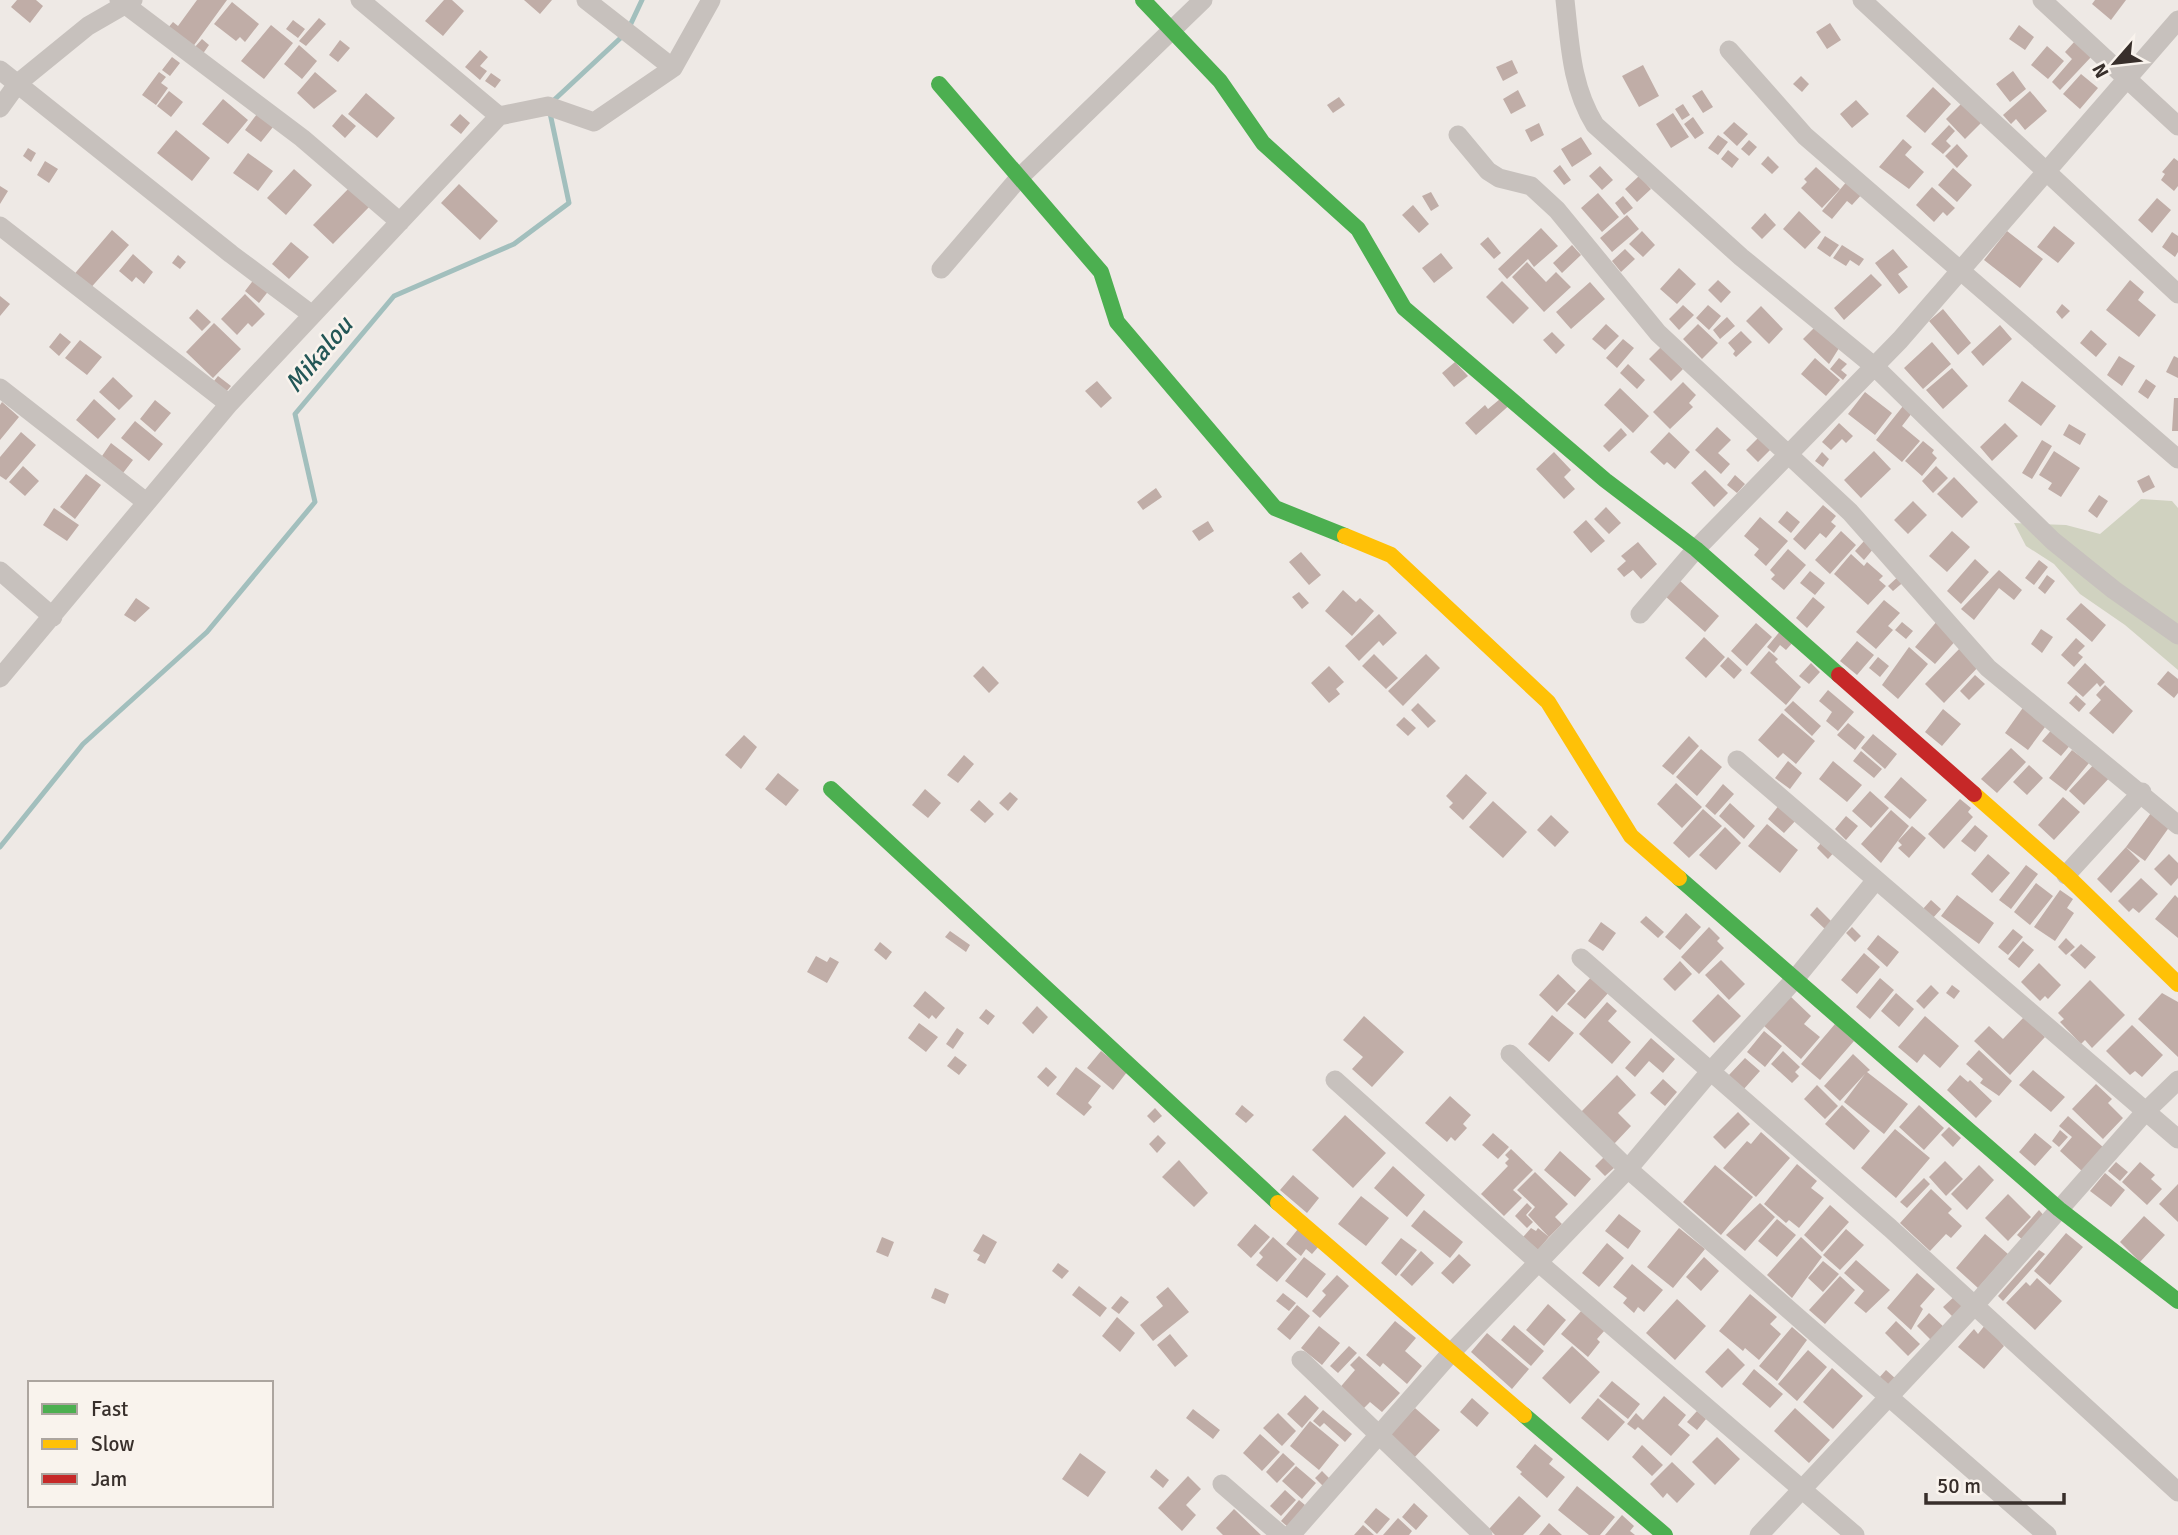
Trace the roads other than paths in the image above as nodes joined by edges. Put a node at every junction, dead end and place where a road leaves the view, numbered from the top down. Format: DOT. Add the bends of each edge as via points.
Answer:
graph roads {
  1 [pos="360,0"];
  2 [pos="586,0"];
  3 [pos="711,0"];
  4 [pos="1143,0"];
  5 [pos="1203,0"];
  6 [pos="1564,0"];
  7 [pos="1862,0"];
  8 [pos="2042,0"];
  9 [pos="126,2"];
  10 [pos="2178,20"];
  11 [pos="1171,30"];
  12 [pos="1729,50"];
  13 [pos="673,68"];
  14 [pos="0,70"];
  15 [pos="2126,77"];
  16 [pos="18,83"];
  17 [pos="939,84"];
  18 [pos="0,108"];
  19 [pos="499,116"];
  20 [pos="2178,126"];
  21 [pos="1458,135"];
  22 [pos="2046,170"];
  23 [pos="1019,178"];
  24 [pos="400,222"];
  25 [pos="0,226"];
  26 [pos="941,269"];
  27 [pos="1960,272"];
  28 [pos="2178,294"];
  29 [pos="311,314"];
  30 [pos="1875,367"];
  31 [pos="0,388"];
  32 [pos="229,404"];
  33 [pos="1787,457"];
  34 [pos="2178,459"];
  35 [pos="146,502"];
  36 [pos="1696,549"];
  37 [pos="0,571"];
  38 [pos="1640,614"];
  39 [pos="53,617"];
  40 [pos="2178,635"];
  41 [pos="0,678"];
  42 [pos="1737,760"];
  43 [pos="831,789"];
  44 [pos="2142,792"];
  45 [pos="2178,825"];
  46 [pos="2066,875"];
  47 [pos="1876,880"];
  48 [pos="1581,958"];
  49 [pos="1795,979"];
  50 [pos="2178,984"];
  51 [pos="1510,1055"];
  52 [pos="1709,1073"];
  53 [pos="1335,1080"];
  54 [pos="2178,1080"];
  55 [pos="2146,1111"];
  56 [pos="2178,1139"];
  57 [pos="1628,1169"];
  58 [pos="2059,1209"];
  59 [pos="1539,1264"];
  60 [pos="2178,1301"];
  61 [pos="1975,1305"];
  62 [pos="1450,1354"];
  63 [pos="1301,1360"];
  64 [pos="1889,1397"];
  65 [pos="1378,1436"];
  66 [pos="1223,1484"];
  67 [pos="1800,1489"];
  68 [pos="2178,1492"];
  69 [pos="1281,1535"];
  70 [pos="1291,1535"];
  71 [pos="1483,1535"];
  72 [pos="1665,1535"];
  73 [pos="1759,1535"];
  74 [pos="1854,1535"];
  75 [pos="2048,1535"];
  1 -- 19 [label="street"];
  2 -- 13 [label="street"];
  3 -- 13 [label="street"];
  4 -- 11 [label="street"];
  5 -- 11 [label="street"];
  6 -- 30 [label="street" via="1580,102 1595,125 1741,257"];
  7 -- 22 [label="street"];
  8 -- 15 [label="street"];
  9 -- 16 [label="street" via="88,26"];
  9 -- 24 [label="street" via="302,138"];
  10 -- 15 [label="street"];
  11 -- 23 [label="street"];
  11 -- 36 [label="street" via="1220,80 1263,143 1358,229 1404,308 1605,480"];
  12 -- 27 [label="street" via="1805,136"];
  13 -- 19 [label="street" via="594,122 548,106"];
  14 -- 16 [label="street"];
  15 -- 20 [label="street"];
  15 -- 22 [label="street"];
  16 -- 18 [label="street"];
  16 -- 29 [label="street"];
  17 -- 23 [label="street"];
  19 -- 24 [label="street"];
  21 -- 33 [label="street" via="1488,171 1531,186 1558,210 1658,333"];
  22 -- 27 [label="street"];
  22 -- 28 [label="street"];
  23 -- 26 [label="street"];
  23 -- 49 [label="street" via="1101,272 1117,322 1275,508 1391,555 1548,702 1631,836"];
  24 -- 29 [label="street"];
  25 -- 32 [label="street"];
  27 -- 30 [label="street"];
  27 -- 34 [label="street"];
  29 -- 32 [label="street"];
  30 -- 33 [label="street"];
  30 -- 40 [label="street" via="2053,541"];
  31 -- 35 [label="street"];
  32 -- 35 [label="street"];
  33 -- 36 [label="street"];
  33 -- 44 [label="street" via="1850,512 1988,668"];
  35 -- 39 [label="street"];
  36 -- 38 [label="street"];
  36 -- 46 [label="street"];
  37 -- 39 [label="street"];
  39 -- 41 [label="street"];
  42 -- 47 [label="street"];
  43 -- 62 [label="street" via="1301,1225"];
  44 -- 45 [label="street"];
  44 -- 46 [label="street"];
  46 -- 50 [label="street"];
  47 -- 49 [label="street"];
  47 -- 55 [label="street"];
  48 -- 52 [label="street"];
  49 -- 52 [label="street"];
  49 -- 58 [label="street"];
  51 -- 57 [label="street"];
  52 -- 57 [label="street"];
  52 -- 61 [label="street"];
  53 -- 59 [label="street"];
  54 -- 55 [label="street"];
  55 -- 56 [label="street"];
  55 -- 58 [label="street"];
  57 -- 59 [label="street"];
  57 -- 64 [label="street"];
  58 -- 60 [label="street"];
  58 -- 61 [label="street"];
  59 -- 62 [label="street"];
  59 -- 67 [label="street"];
  61 -- 64 [label="street"];
  61 -- 68 [label="street"];
  62 -- 65 [label="street"];
  62 -- 72 [label="street"];
  63 -- 65 [label="street"];
  64 -- 67 [label="street"];
  64 -- 75 [label="street"];
  65 -- 70 [label="street"];
  65 -- 71 [label="street"];
  66 -- 69 [label="street"];
  67 -- 73 [label="street"];
  67 -- 74 [label="street"];
}
